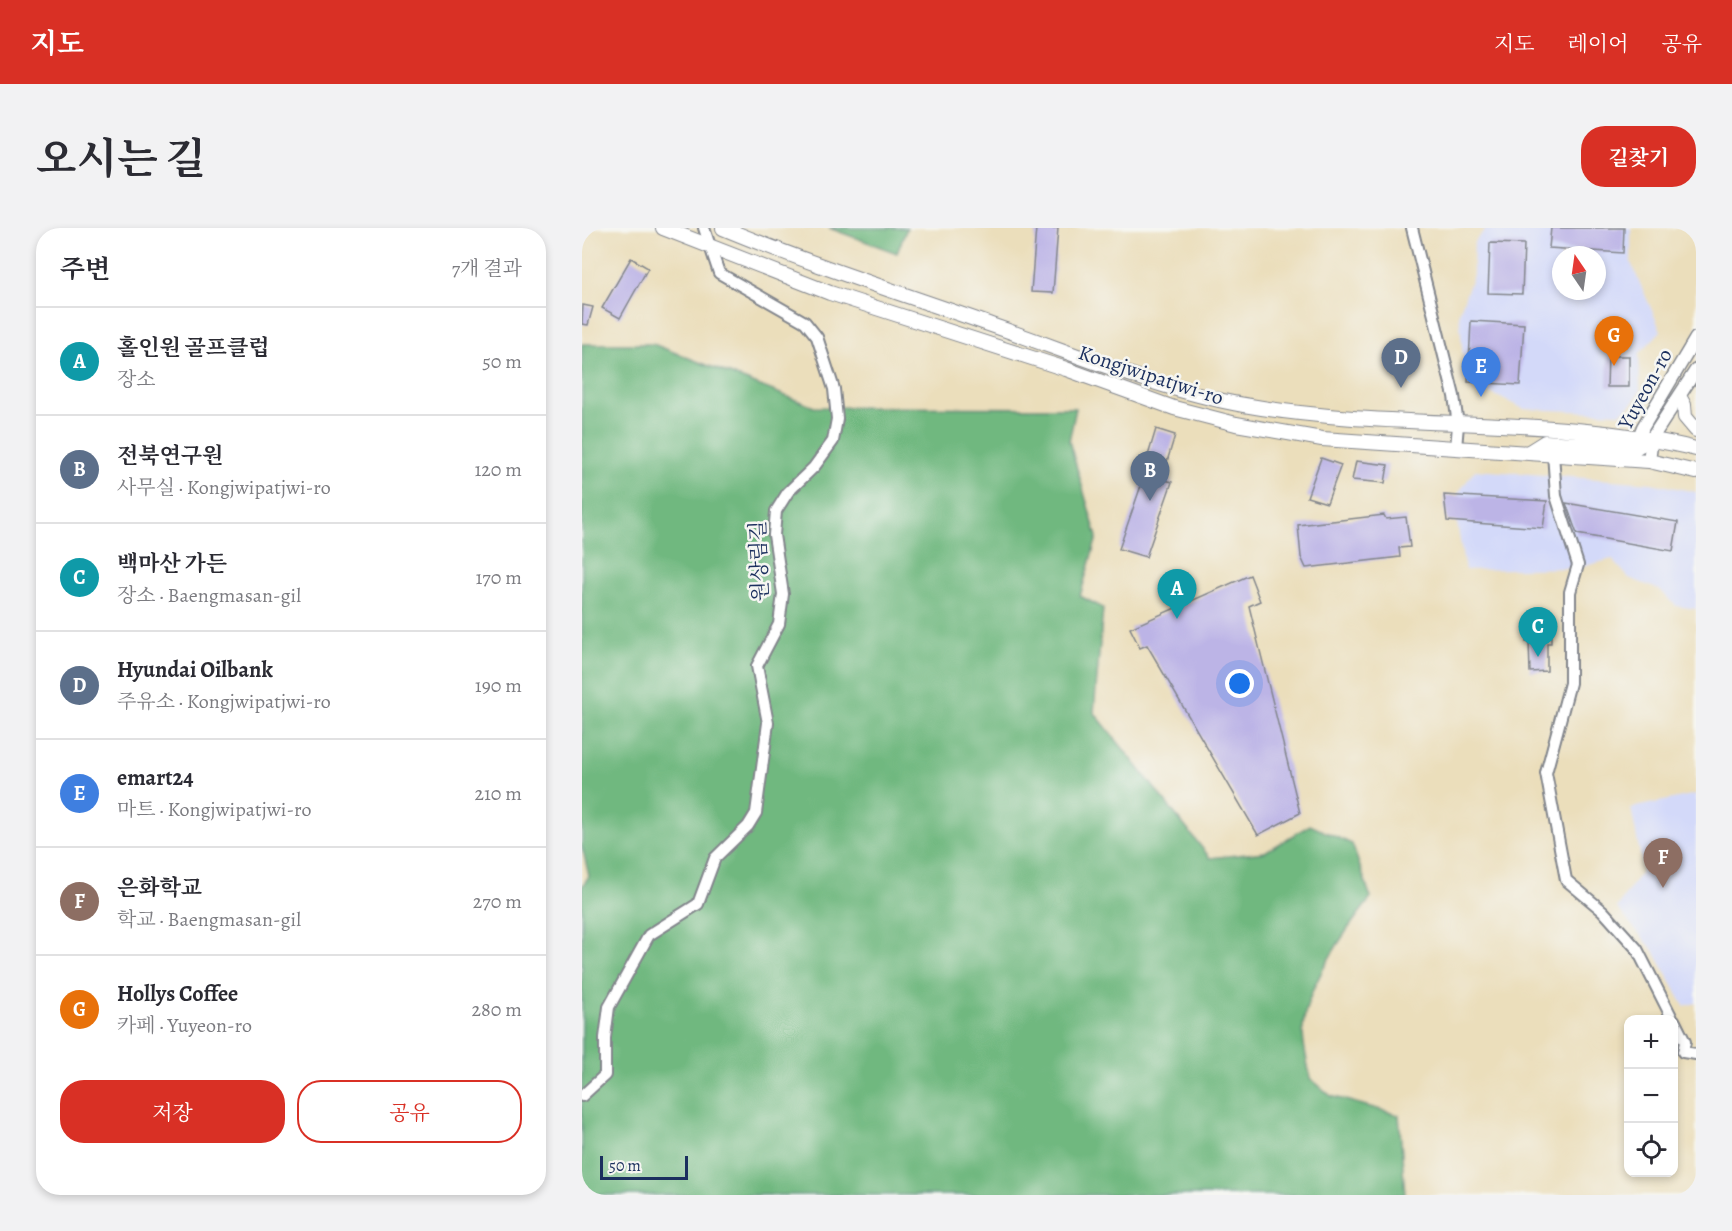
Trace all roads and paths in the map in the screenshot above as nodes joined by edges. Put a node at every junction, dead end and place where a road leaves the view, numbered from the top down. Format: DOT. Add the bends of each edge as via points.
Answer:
graph roads {
  1 [pos="663,228"];
  2 [pos="704,228"];
  3 [pos="723,228"];
  4 [pos="1412,228"];
  5 [pos="709,246"];
  6 [pos="1696,338"];
  7 [pos="1696,370"];
  8 [pos="1680,398"];
  9 [pos="1458,425"];
  10 [pos="1696,430"];
  11 [pos="1640,446"];
  12 [pos="1456,448"];
  13 [pos="1696,449"];
  14 [pos="1529,452"];
  15 [pos="1553,453"];
  16 [pos="1649,461"];
  17 [pos="1696,472"];
  18 [pos="1670,1015"];
  19 [pos="1678,1029"];
  20 [pos="1696,1054"];
  21 [pos="582,1096"];
  1 -- 5 [label="main road, Kongjwipatjwi-ro"];
  2 -- 5 [label="street, 원상림길"];
  3 -- 9 [label="main road, Kongjwipatjwi-ro" via="1201,396 1300,413"];
  4 -- 9 [label="street"];
  5 -- 12 [label="main road, Kongjwipatjwi-ro" via="830,293 1174,408 1284,434"];
  5 -- 21 [label="street, 원상림길" via="719,273 805,322 817,337 834,389 837,419 833,441 776,510 774,535 783,594 779,624 757,666 768,723 756,813 715,858 698,904 649,935 609,1007 605,1075"];
  6 -- 11 [label="street, Yuyeon-ro"];
  7 -- 8 [label="street, Yuyeon-ro"];
  8 -- 10 [label="main road" via="1685,417"];
  8 -- 11 [label="street, Yuyeon-ro"];
  9 -- 11 [label="main road, Kongjwipatjwi-ro"];
  9 -- 12 [label="street"];
  11 -- 13 [label="main road"];
  11 -- 14 [label="main road" via="1545,442"];
  11 -- 15 [label="main road, Kongjwipatjwi-ro"];
  11 -- 16 [label="main road, Kongjwipatjwi-ro"];
  11 -- 16 [label="street, Yuyeon-ro"];
  12 -- 14 [label="main road, Kongjwipatjwi-ro"];
  14 -- 15 [label="main road, Kongjwipatjwi-ro"];
  15 -- 18 [label="street" via="1556,496 1578,565 1570,592 1570,683 1546,773 1566,880 1603,911 1637,949"];
  16 -- 17 [label="main road, Kongjwipatjwi-ro"];
  19 -- 20 [label="street" via="1685,1042 1683,1052"];
}
